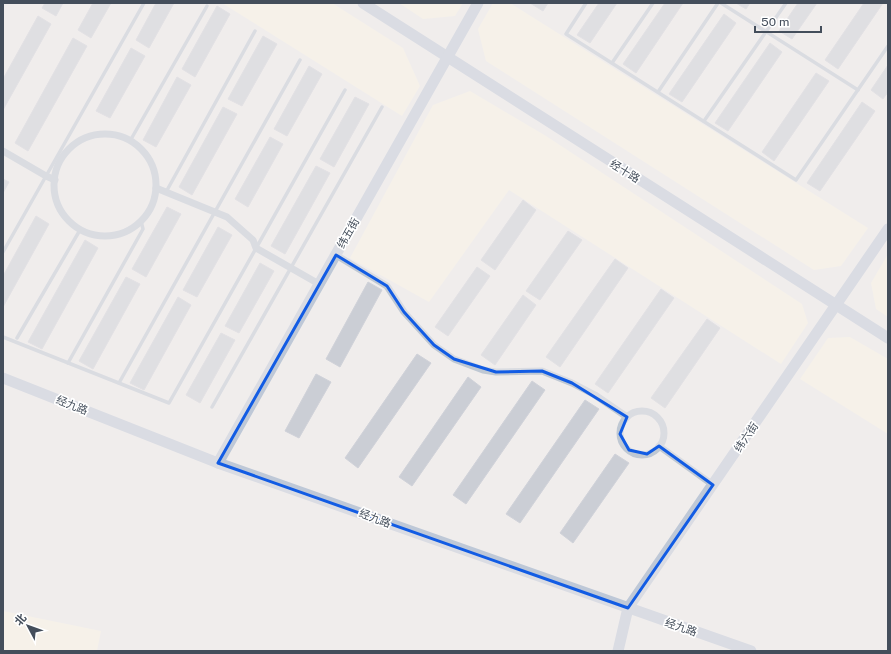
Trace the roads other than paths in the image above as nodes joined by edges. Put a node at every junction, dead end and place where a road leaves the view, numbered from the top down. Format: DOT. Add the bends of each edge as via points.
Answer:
graph roads {
  1 [pos="144,3"];
  2 [pos="363,3"];
  3 [pos="478,3"];
  4 [pos="586,3"];
  5 [pos="653,3"];
  6 [pos="719,3"];
  7 [pos="786,3"];
  8 [pos="207,6"];
  9 [pos="255,31"];
  10 [pos="888,46"];
  11 [pos="447,58"];
  12 [pos="300,60"];
  13 [pos="612,63"];
  14 [pos="345,90"];
  15 [pos="858,90"];
  16 [pos="658,92"];
  17 [pos="382,107"];
  18 [pos="704,121"];
  19 [pos="130,141"];
  20 [pos="3,151"];
  21 [pos="46,176"];
  22 [pos="55,180"];
  23 [pos="156,188"];
  24 [pos="166,192"];
  25 [pos="214,212"];
  26 [pos="141,221"];
  27 [pos="888,229"];
  28 [pos="80,230"];
  29 [pos="256,248"];
  30 [pos="3,252"];
  31 [pos="336,255"];
  32 [pos="291,268"];
  33 [pos="319,284"];
  34 [pos="836,305"];
  35 [pos="3,337"];
  36 [pos="17,338"];
  37 [pos="888,338"];
  38 [pos="68,363"];
  39 [pos="3,378"];
  40 [pos="119,383"];
  41 [pos="212,407"];
  42 [pos="627,417"];
  43 [pos="659,446"];
  44 [pos="218,462"];
  45 [pos="713,484"];
  46 [pos="628,608"];
  47 [pos="618,651"];
  48 [pos="750,651"];
  1 -- 21 [label="lane"];
  2 -- 11 [label="street, 经十路"];
  3 -- 11 [label="street, 纬五街"];
  4 -- 13 [label="lane" via="566,34"];
  5 -- 13 [label="lane"];
  6 -- 15 [label="lane"];
  6 -- 16 [label="lane"];
  7 -- 18 [label="lane"];
  8 -- 19 [label="lane"];
  9 -- 24 [label="lane"];
  10 -- 15 [label="lane"];
  11 -- 31 [label="street, 纬五街"];
  11 -- 34 [label="street, 经十路"];
  12 -- 25 [label="lane"];
  13 -- 16 [label="lane"];
  14 -- 29 [label="lane"];
  15 -- 18 [label="lane" via="796,180"];
  16 -- 18 [label="lane"];
  17 -- 32 [label="lane"];
  19 -- 22 [label="street" via="107,134 80,141 69,149 61,160"];
  19 -- 23 [label="street" via="151,163"];
  20 -- 21 [label="street"];
  21 -- 22 [label="street"];
  21 -- 30 [label="lane"];
  22 -- 28 [label="street" via="55,194 59,207"];
  23 -- 24 [label="street"];
  23 -- 26 [label="street" via="152,204"];
  24 -- 25 [label="street"];
  25 -- 29 [label="street" via="227,217 253,240"];
  25 -- 40 [label="lane"];
  26 -- 28 [label="street" via="124,232 110,236"];
  26 -- 38 [label="lane" via="143,229"];
  27 -- 34 [label="street, 纬六街"];
  28 -- 36 [label="lane"];
  29 -- 32 [label="street"];
  29 -- 40 [label="lane" via="169,403"];
  31 -- 33 [label="street, 纬五街"];
  31 -- 42 [label="street" via="388,286 404,312 434,345 454,359 496,372 542,371 572,382"];
  32 -- 33 [label="street"];
  32 -- 41 [label="lane"];
  33 -- 44 [label="street, 纬五街"];
  34 -- 37 [label="street, 经十路"];
  34 -- 45 [label="street, 纬六街"];
  35 -- 38 [label="lane"];
  38 -- 40 [label="lane"];
  39 -- 44 [label="street, 经九路"];
  42 -- 43 [label="street" via="639,411 657,416 664,433"];
  42 -- 43 [label="street" via="620,434 629,450 647,454"];
  43 -- 45 [label="street"];
  44 -- 46 [label="street, 经九路"];
  45 -- 46 [label="street, 纬六街"];
  46 -- 47 [label="street, 纬六街"];
  46 -- 48 [label="street, 经九路"];
}
